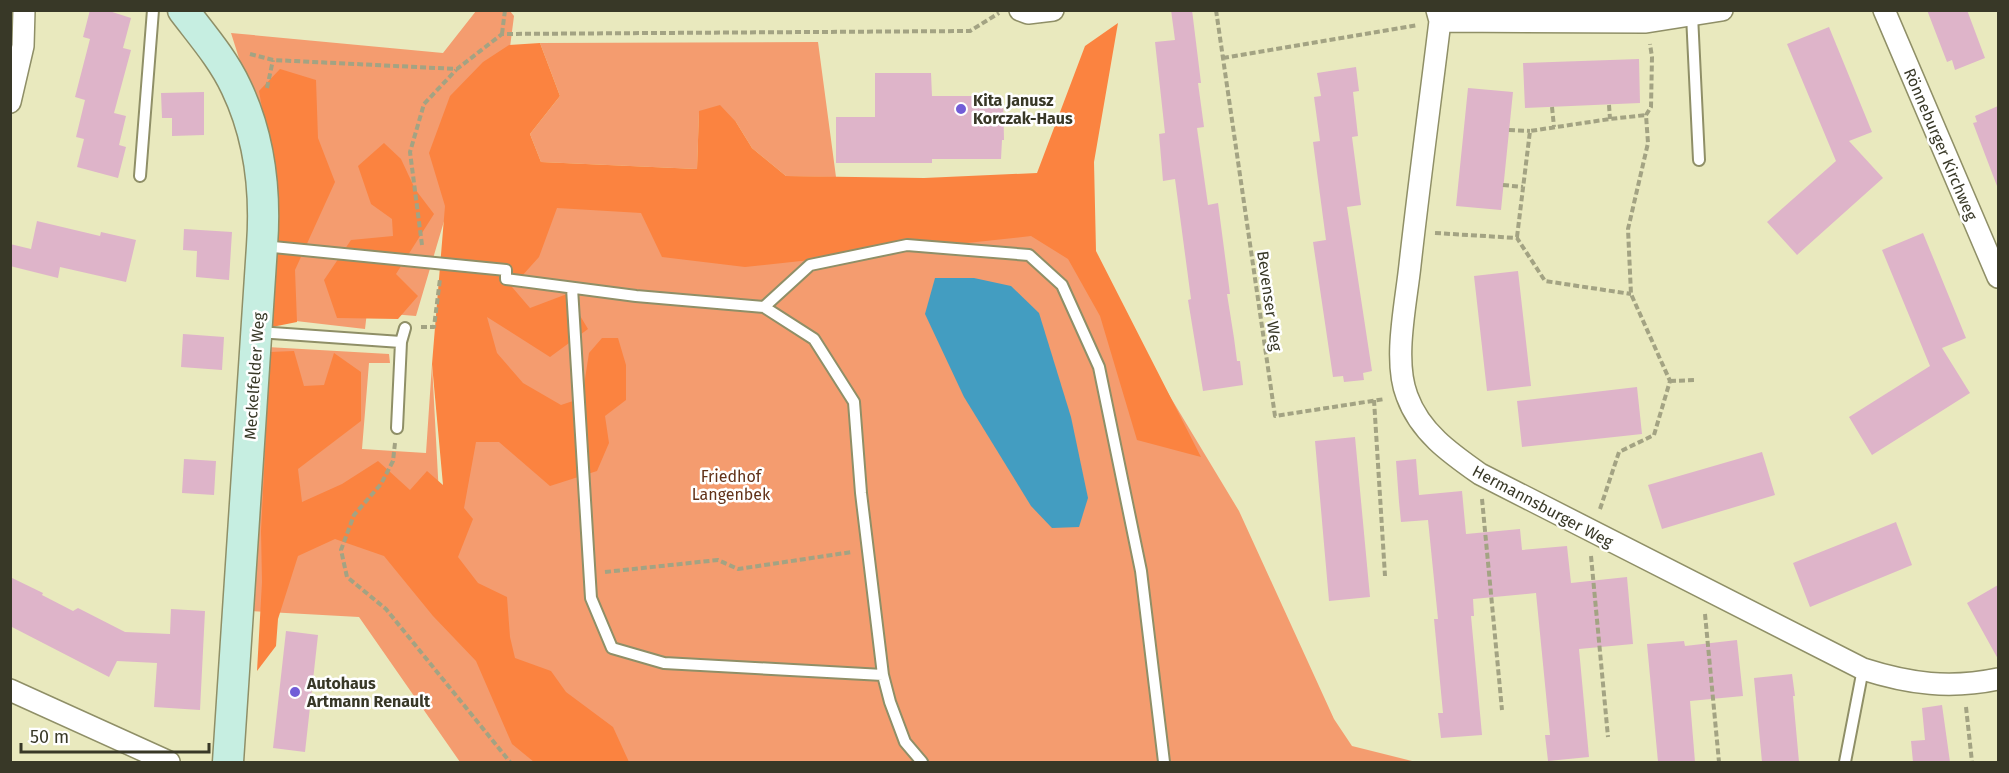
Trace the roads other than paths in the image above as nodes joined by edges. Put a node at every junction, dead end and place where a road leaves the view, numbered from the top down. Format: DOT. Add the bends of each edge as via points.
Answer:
graph roads {
  1 [pos="24,10"];
  2 [pos="153,10"];
  3 [pos="183,10"];
  4 [pos="1020,10"];
  5 [pos="1053,10"];
  6 [pos="1722,10"];
  7 [pos="1884,10"];
  8 [pos="1692,15"];
  9 [pos="1439,16"];
  10 [pos="10,102"];
  11 [pos="1699,160"];
  12 [pos="140,176"];
  13 [pos="262,246"];
  14 [pos="1998,277"];
  15 [pos="572,288"];
  16 [pos="764,307"];
  17 [pos="405,328"];
  18 [pos="257,332"];
  19 [pos="401,342"];
  20 [pos="396,428"];
  21 [pos="1863,669"];
  22 [pos="882,675"];
  23 [pos="1998,679"];
  24 [pos="10,690"];
  25 [pos="169,762"];
  26 [pos="228,762"];
  27 [pos="922,762"];
  28 [pos="1164,762"];
  29 [pos="1845,762"];
  1 -- 10 [label="street" via="23,46"];
  2 -- 12 [label="lane"];
  3 -- 13 [label="main road, Meckelfelder Weg" via="236,87 246,111 257,151 264,203"];
  4 -- 5 [label="street"];
  6 -- 8 [label="street"];
  7 -- 14 [label="street, Rönneburger Kirchweg"];
  8 -- 9 [label="street" via="1646,22"];
  8 -- 11 [label="lane"];
  9 -- 21 [label="street, Hermannsburger Weg" via="1401,349 1402,376 1413,411 1434,439 1480,474"];
  13 -- 15 [label="lane" via="506,270 506,279"];
  13 -- 18 [label="main road, Meckelfelder Weg"];
  15 -- 16 [label="lane"];
  15 -- 22 [label="lane" via="591,598 612,648 664,663"];
  16 -- 22 [label="lane" via="814,339 854,402"];
  16 -- 28 [label="lane" via="810,266 907,245 1029,255 1062,285 1099,367 1141,571"];
  17 -- 19 [label="lane"];
  18 -- 19 [label="lane"];
  18 -- 26 [label="main road, Meckelfelder Weg"];
  19 -- 20 [label="lane"];
  21 -- 23 [label="street, Hermannsburger Weg" via="1915,683 1963,685"];
  21 -- 29 [label="lane"];
  22 -- 27 [label="lane" via="905,742"];
  24 -- 25 [label="street"];
}
